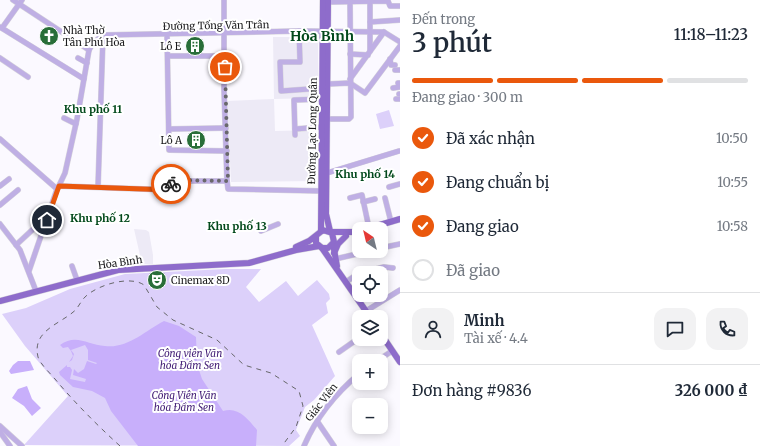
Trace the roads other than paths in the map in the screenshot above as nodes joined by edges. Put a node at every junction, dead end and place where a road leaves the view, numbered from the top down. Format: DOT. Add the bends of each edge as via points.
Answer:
graph roads {
  1 [pos="13,0"];
  2 [pos="224,0"];
  3 [pos="326,1"];
  4 [pos="350,1"];
  5 [pos="370,1"];
  6 [pos="21,2"];
  7 [pos="400,6"];
  8 [pos="400,20"];
  9 [pos="386,21"];
  10 [pos="370,22"];
  11 [pos="1,28"];
  12 [pos="299,31"];
  13 [pos="325,32"];
  14 [pos="370,32"];
  15 [pos="350,33"];
  16 [pos="386,33"];
  17 [pos="167,34"];
  18 [pos="225,34"];
  19 [pos="103,36"];
  20 [pos="400,42"];
  21 [pos="400,46"];
  22 [pos="89,50"];
  23 [pos="369,53"];
  24 [pos="350,54"];
  25 [pos="168,56"];
  26 [pos="225,56"];
  27 [pos="0,58"];
  28 [pos="78,58"];
  29 [pos="390,59"];
  30 [pos="87,63"];
  31 [pos="397,68"];
  32 [pos="28,77"];
  33 [pos="84,79"];
  34 [pos="350,81"];
  35 [pos="399,85"];
  36 [pos="325,86"];
  37 [pos="393,88"];
  38 [pos="323,99"];
  39 [pos="64,118"];
  40 [pos="328,119"];
  41 [pos="76,124"];
  42 [pos="322,127"];
  43 [pos="226,128"];
  44 [pos="169,129"];
  45 [pos="295,129"];
  46 [pos="295,135"];
  47 [pos="0,139"];
  48 [pos="227,151"];
  49 [pos="400,151"];
  50 [pos="327,173"];
  51 [pos="9,179"];
  52 [pos="228,181"];
  53 [pos="0,186"];
  54 [pos="400,186"];
  55 [pos="58,187"];
  56 [pos="98,187"];
  57 [pos="389,187"];
  58 [pos="18,190"];
  59 [pos="322,191"];
  60 [pos="350,198"];
  61 [pos="385,198"];
  62 [pos="375,199"];
  63 [pos="364,202"];
  64 [pos="0,205"];
  65 [pos="400,219"];
  66 [pos="47,220"];
  67 [pos="367,222"];
  68 [pos="391,222"];
  69 [pos="388,223"];
  70 [pos="0,224"];
  71 [pos="278,224"];
  72 [pos="260,229"];
  73 [pos="352,231"];
  74 [pos="330,232"];
  75 [pos="319,233"];
  76 [pos="352,234"];
  77 [pos="346,236"];
  78 [pos="333,242"];
  79 [pos="400,244"];
  80 [pos="16,245"];
  81 [pos="321,247"];
  82 [pos="388,247"];
  83 [pos="286,252"];
  84 [pos="352,254"];
  85 [pos="334,257"];
  86 [pos="72,266"];
  87 [pos="388,267"];
  88 [pos="393,268"];
  89 [pos="338,269"];
  90 [pos="29,271"];
  91 [pos="352,278"];
  92 [pos="76,280"];
  93 [pos="346,282"];
  94 [pos="36,290"];
  95 [pos="400,290"];
  96 [pos="0,301"];
  97 [pos="365,310"];
  98 [pos="368,310"];
  99 [pos="352,343"];
  100 [pos="388,345"];
  101 [pos="392,351"];
  102 [pos="339,352"];
  103 [pos="388,354"];
  104 [pos="400,362"];
  105 [pos="352,381"];
  106 [pos="316,421"];
  107 [pos="0,426"];
  108 [pos="0,432"];
  109 [pos="10,446"];
  110 [pos="22,446"];
  111 [pos="304,446"];
  112 [pos="334,446"];
  1 -- 6 [label="street"];
  2 -- 18 [label="street"];
  3 -- 4 [label="street"];
  3 -- 13 [label="main road, Đường Lạc Long Quân"];
  4 -- 5 [label="street"];
  4 -- 15 [label="street"];
  5 -- 7 [label="street" via="389,1 390,6"];
  5 -- 10 [label="street"];
  6 -- 11 [label="street"];
  6 -- 22 [label="street"];
  8 -- 9 [label="street"];
  9 -- 10 [label="street"];
  9 -- 16 [label="street"];
  10 -- 14 [label="street"];
  11 -- 33 [label="street"];
  12 -- 13 [label="street, Đường Tống Văn Trân"];
  12 -- 18 [label="street, Đường Tống Văn Trân"];
  12 -- 36 [label="street" via="300,62 280,62 281,91"];
  13 -- 15 [label="street, Đường Tống Văn Trân"];
  13 -- 36 [label="main road, Đường Lạc Long Quân"];
  14 -- 15 [label="street, Đường Tống Văn Trân"];
  14 -- 16 [label="street, Đường Tống Văn Trân"];
  14 -- 23 [label="street"];
  15 -- 24 [label="street"];
  16 -- 20 [label="street"];
  16 -- 23 [label="street"];
  17 -- 18 [label="street, Đường Tống Văn Trân"];
  17 -- 19 [label="street, Đường Tống Văn Trân"];
  17 -- 25 [label="street"];
  18 -- 26 [label="street"];
  19 -- 22 [label="street" via="94,41"];
  19 -- 56 [label="street"];
  21 -- 29 [label="street"];
  22 -- 30 [label="street"];
  23 -- 24 [label="street"];
  23 -- 34 [label="street"];
  24 -- 34 [label="street"];
  25 -- 26 [label="street"];
  25 -- 44 [label="street"];
  26 -- 43 [label="street"];
  27 -- 32 [label="street"];
  28 -- 30 [label="street"];
  29 -- 31 [label="street" via="391,65"];
  29 -- 34 [label="street" via="365,93"];
  30 -- 33 [label="street"];
  33 -- 41 [label="street"];
  34 -- 36 [label="street"];
  34 -- 40 [label="street" via="350,118"];
  35 -- 37 [label="street"];
  36 -- 38 [label="main road, Đường Lạc Long Quân"];
  36 -- 40 [label="main road, Đường Lạc Long Quân"];
  38 -- 42 [label="main road, Đường Lạc Long Quân"];
  38 -- 45 [label="street" via="294,100"];
  39 -- 41 [label="street"];
  40 -- 50 [label="main road, Đường Lạc Long Quân"];
  41 -- 55 [label="street" via="65,173"];
  42 -- 45 [label="street"];
  42 -- 59 [label="main road, Đường Lạc Long Quân"];
  43 -- 44 [label="street"];
  43 -- 48 [label="street"];
  44 -- 48 [label="street" via="168,148 171,151"];
  45 -- 46 [label="street"];
  47 -- 55 [label="street"];
  48 -- 52 [label="street"];
  49 -- 50 [label="street"];
  50 -- 74 [label="main road, Đường Lạc Long Quân" via="326,214"];
  51 -- 53 [label="street"];
  52 -- 56 [label="street" via="173,180 171,190"];
  52 -- 59 [label="street" via="228,189"];
  54 -- 57 [label="street"];
  55 -- 56 [label="street"];
  55 -- 66 [label="street"];
  58 -- 64 [label="street"];
  59 -- 75 [label="main road, Đường Lạc Long Quân"];
  60 -- 63 [label="street" via="362,195"];
  61 -- 68 [label="street"];
  62 -- 63 [label="street"];
  63 -- 67 [label="street"];
  65 -- 68 [label="main road"];
  66 -- 80 [label="street" via="43,220"];
  66 -- 90 [label="street"];
  68 -- 69 [label="main road"];
  70 -- 80 [label="street"];
  71 -- 72 [label="street"];
  73 -- 74 [label="main road"];
  74 -- 75 [label="main road"];
  74 -- 78 [label="main road"];
  75 -- 81 [label="main road" via="316,240"];
  75 -- 83 [label="main road"];
  76 -- 77 [label="main road"];
  77 -- 78 [label="main road"];
  77 -- 85 [label="main road" via="338,244"];
  78 -- 81 [label="main road" via="328,248"];
  78 -- 85 [label="main road"];
  79 -- 82 [label="street"];
  80 -- 90 [label="street"];
  81 -- 83 [label="main road"];
  81 -- 89 [label="main road"];
  83 -- 92 [label="main road, Hòa Bình" via="252,263 127,269"];
  84 -- 85 [label="street"];
  85 -- 89 [label="main road"];
  86 -- 92 [label="street"];
  87 -- 88 [label="street"];
  89 -- 93 [label="main road"];
  90 -- 94 [label="street"];
  91 -- 93 [label="street"];
  92 -- 94 [label="main road, Hòa Bình"];
  93 -- 97 [label="main road"];
  94 -- 96 [label="main road, Hòa Bình"];
  95 -- 98 [label="street"];
  99 -- 102 [label="street"];
  100 -- 101 [label="main road"];
  101 -- 103 [label="street"];
  101 -- 104 [label="main road"];
  105 -- 106 [label="street, Giác Viên"];
  106 -- 111 [label="street, Giác Viên"];
  106 -- 112 [label="street"];
  107 -- 110 [label="street"];
  108 -- 109 [label="street"];
}
